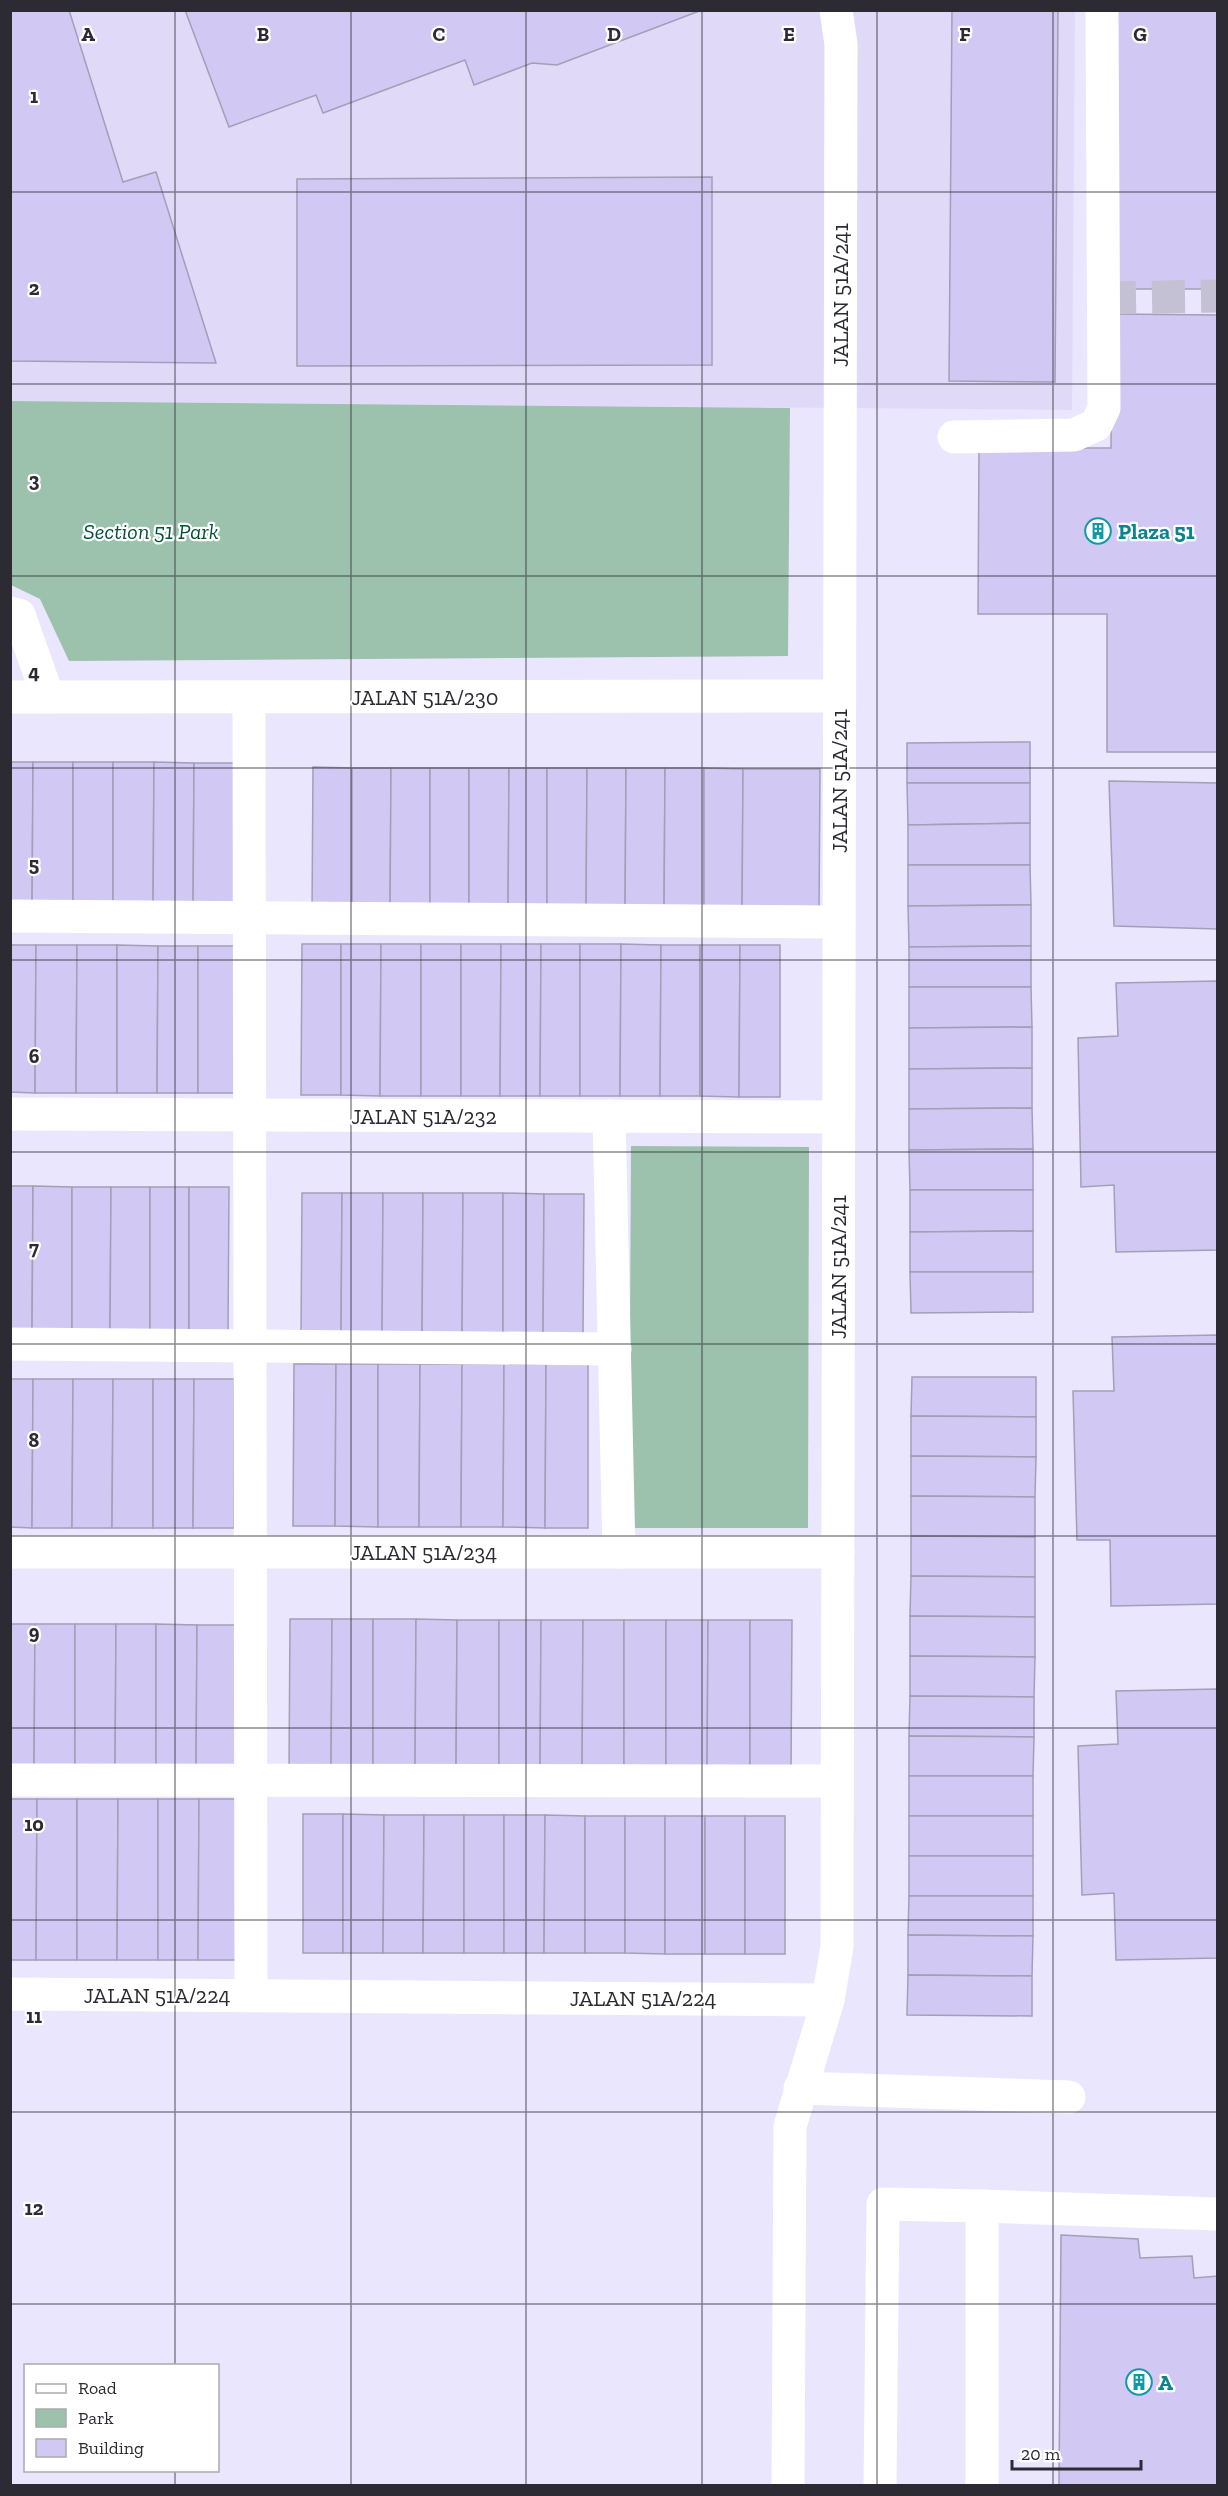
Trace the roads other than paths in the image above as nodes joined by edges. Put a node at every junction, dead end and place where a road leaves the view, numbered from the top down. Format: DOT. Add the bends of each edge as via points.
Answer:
graph roads {
  1 [pos="836,10"];
  2 [pos="1102,10"];
  3 [pos="954,437"];
  4 [pos="10,613"];
  5 [pos="839,696"];
  6 [pos="10,697"];
  7 [pos="48,697"];
  8 [pos="249,697"];
  9 [pos="10,916"];
  10 [pos="249,917"];
  11 [pos="838,922"];
  12 [pos="10,1114"];
  13 [pos="249,1115"];
  14 [pos="609,1116"];
  15 [pos="838,1117"];
  16 [pos="10,1344"];
  17 [pos="249,1346"];
  18 [pos="615,1349"];
  19 [pos="10,1552"];
  20 [pos="250,1552"];
  21 [pos="619,1552"];
  22 [pos="838,1552"];
  23 [pos="10,1780"];
  24 [pos="250,1780"];
  25 [pos="837,1781"];
  26 [pos="10,1994"];
  27 [pos="251,1995"];
  28 [pos="828,2000"];
  29 [pos="800,2088"];
  30 [pos="1069,2097"];
  31 [pos="982,2206"];
  32 [pos="1218,2214"];
  33 [pos="788,2486"];
  34 [pos="880,2486"];
  35 [pos="982,2486"];
  1 -- 5 [label="street, JALAN 51A/241" via="841,44"];
  2 -- 3 [label="street" via="1104,408 1096,426 1074,435"];
  4 -- 7 [label="street" via="19,615"];
  5 -- 8 [label="street, JALAN 51A/230"];
  5 -- 11 [label="street, JALAN 51A/241"];
  6 -- 7 [label="street, JALAN 51A/230"];
  7 -- 8 [label="street, JALAN 51A/230"];
  8 -- 10 [label="street"];
  9 -- 10 [label="street"];
  10 -- 11 [label="street"];
  10 -- 13 [label="street"];
  11 -- 15 [label="street, JALAN 51A/241"];
  12 -- 13 [label="street, JALAN 51A/232"];
  13 -- 14 [label="street, JALAN 51A/232"];
  13 -- 17 [label="street"];
  14 -- 15 [label="street, JALAN 51A/232"];
  14 -- 18 [label="street"];
  15 -- 22 [label="street, JALAN 51A/241"];
  16 -- 17 [label="street"];
  17 -- 18 [label="street"];
  17 -- 20 [label="street"];
  18 -- 21 [label="street"];
  19 -- 20 [label="street, JALAN 51A/234"];
  20 -- 21 [label="street, JALAN 51A/234"];
  20 -- 24 [label="street"];
  21 -- 22 [label="street, JALAN 51A/234"];
  22 -- 25 [label="street"];
  23 -- 24 [label="street"];
  24 -- 25 [label="street"];
  24 -- 27 [label="street"];
  25 -- 28 [label="street" via="837,1947"];
  26 -- 27 [label="street, JALAN 51A/224"];
  27 -- 28 [label="street, JALAN 51A/224"];
  28 -- 29 [label="street"];
  29 -- 30 [label="street"];
  29 -- 33 [label="street" via="790,2126"];
  31 -- 32 [label="street"];
  31 -- 34 [label="street" via="883,2204"];
  31 -- 35 [label="street"];
}
